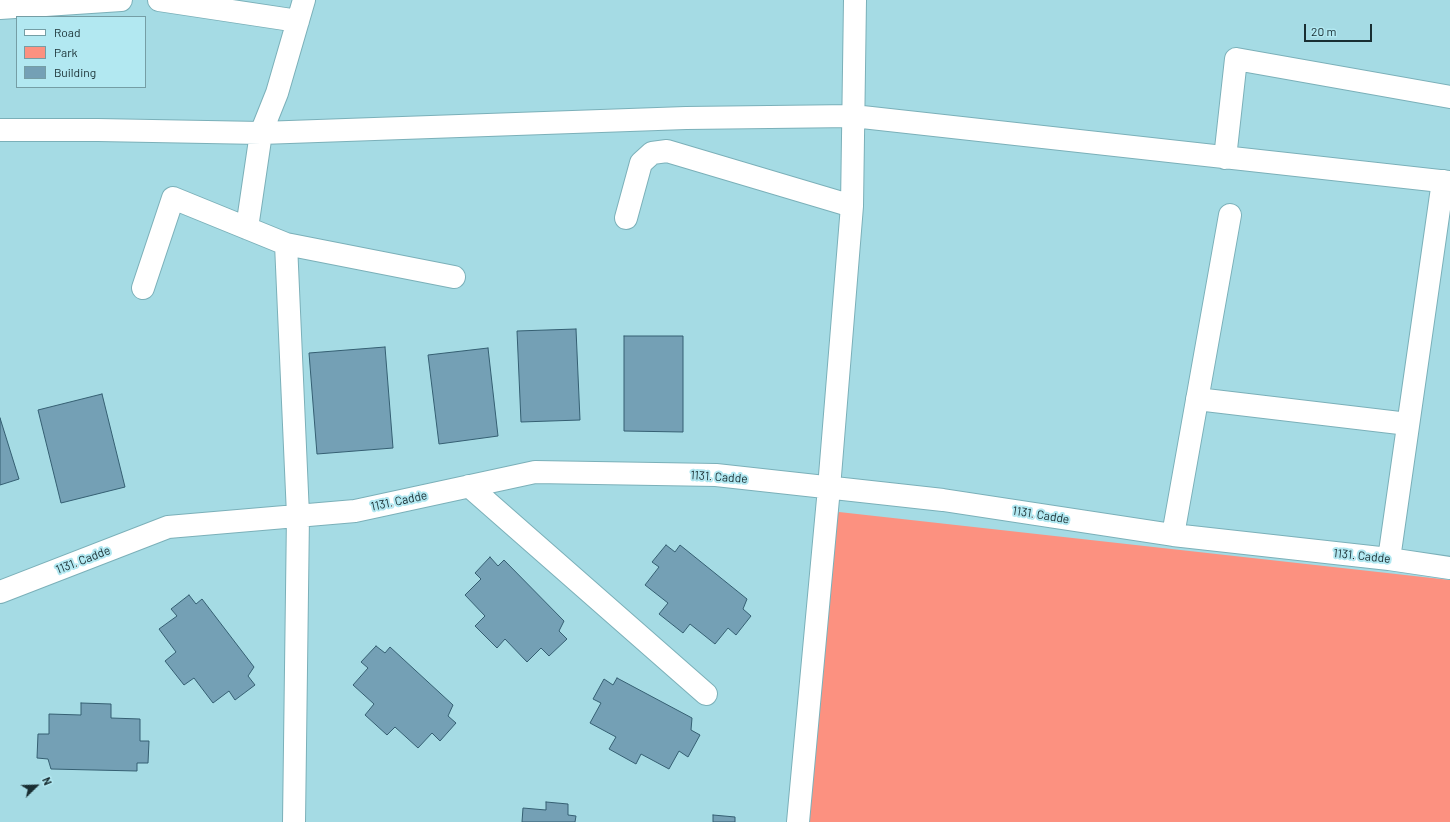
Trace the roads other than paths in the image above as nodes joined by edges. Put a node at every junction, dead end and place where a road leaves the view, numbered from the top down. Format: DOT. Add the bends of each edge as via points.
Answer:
graph roads {
  1 [pos="121,0"];
  2 [pos="159,0"];
  3 [pos="304,0"];
  4 [pos="855,0"];
  5 [pos="0,8"];
  6 [pos="298,21"];
  7 [pos="1450,97"];
  8 [pos="853,116"];
  9 [pos="0,130"];
  10 [pos="261,133"];
  11 [pos="1225,158"];
  12 [pos="1446,182"];
  13 [pos="852,206"];
  14 [pos="1230,215"];
  15 [pos="626,218"];
  16 [pos="247,228"];
  17 [pos="286,244"];
  18 [pos="454,277"];
  19 [pos="143,288"];
  20 [pos="1197,399"];
  21 [pos="1408,424"];
  22 [pos="469,486"];
  23 [pos="829,488"];
  24 [pos="298,516"];
  25 [pos="1173,535"];
  26 [pos="1389,559"];
  27 [pos="1450,568"];
  28 [pos="0,592"];
  29 [pos="706,694"];
  30 [pos="294,822"];
  31 [pos="798,822"];
  1 -- 5 [label="street"];
  2 -- 6 [label="street"];
  3 -- 6 [label="street"];
  4 -- 8 [label="street"];
  6 -- 10 [label="street" via="277,93"];
  7 -- 11 [label="street" via="1236,60"];
  8 -- 10 [label="street" via="678,118"];
  8 -- 11 [label="street"];
  8 -- 13 [label="street"];
  9 -- 10 [label="street"];
  10 -- 16 [label="street"];
  11 -- 12 [label="street"];
  12 -- 21 [label="street"];
  13 -- 15 [label="street" via="667,151 652,153 641,163"];
  13 -- 23 [label="street"];
  14 -- 20 [label="street"];
  16 -- 17 [label="street"];
  16 -- 19 [label="street" via="173,198"];
  17 -- 18 [label="street"];
  17 -- 24 [label="street"];
  20 -- 21 [label="street"];
  20 -- 25 [label="street"];
  21 -- 26 [label="street"];
  22 -- 23 [label="street, 1131. Cadde" via="535,472 716,475"];
  22 -- 24 [label="street, 1131. Cadde" via="355,510"];
  22 -- 29 [label="street"];
  23 -- 25 [label="street, 1131. Cadde" via="943,500"];
  23 -- 31 [label="street"];
  24 -- 28 [label="street, 1131. Cadde" via="168,527"];
  24 -- 30 [label="street"];
  25 -- 26 [label="street, 1131. Cadde"];
  26 -- 27 [label="street, 1131. Cadde"];
}
